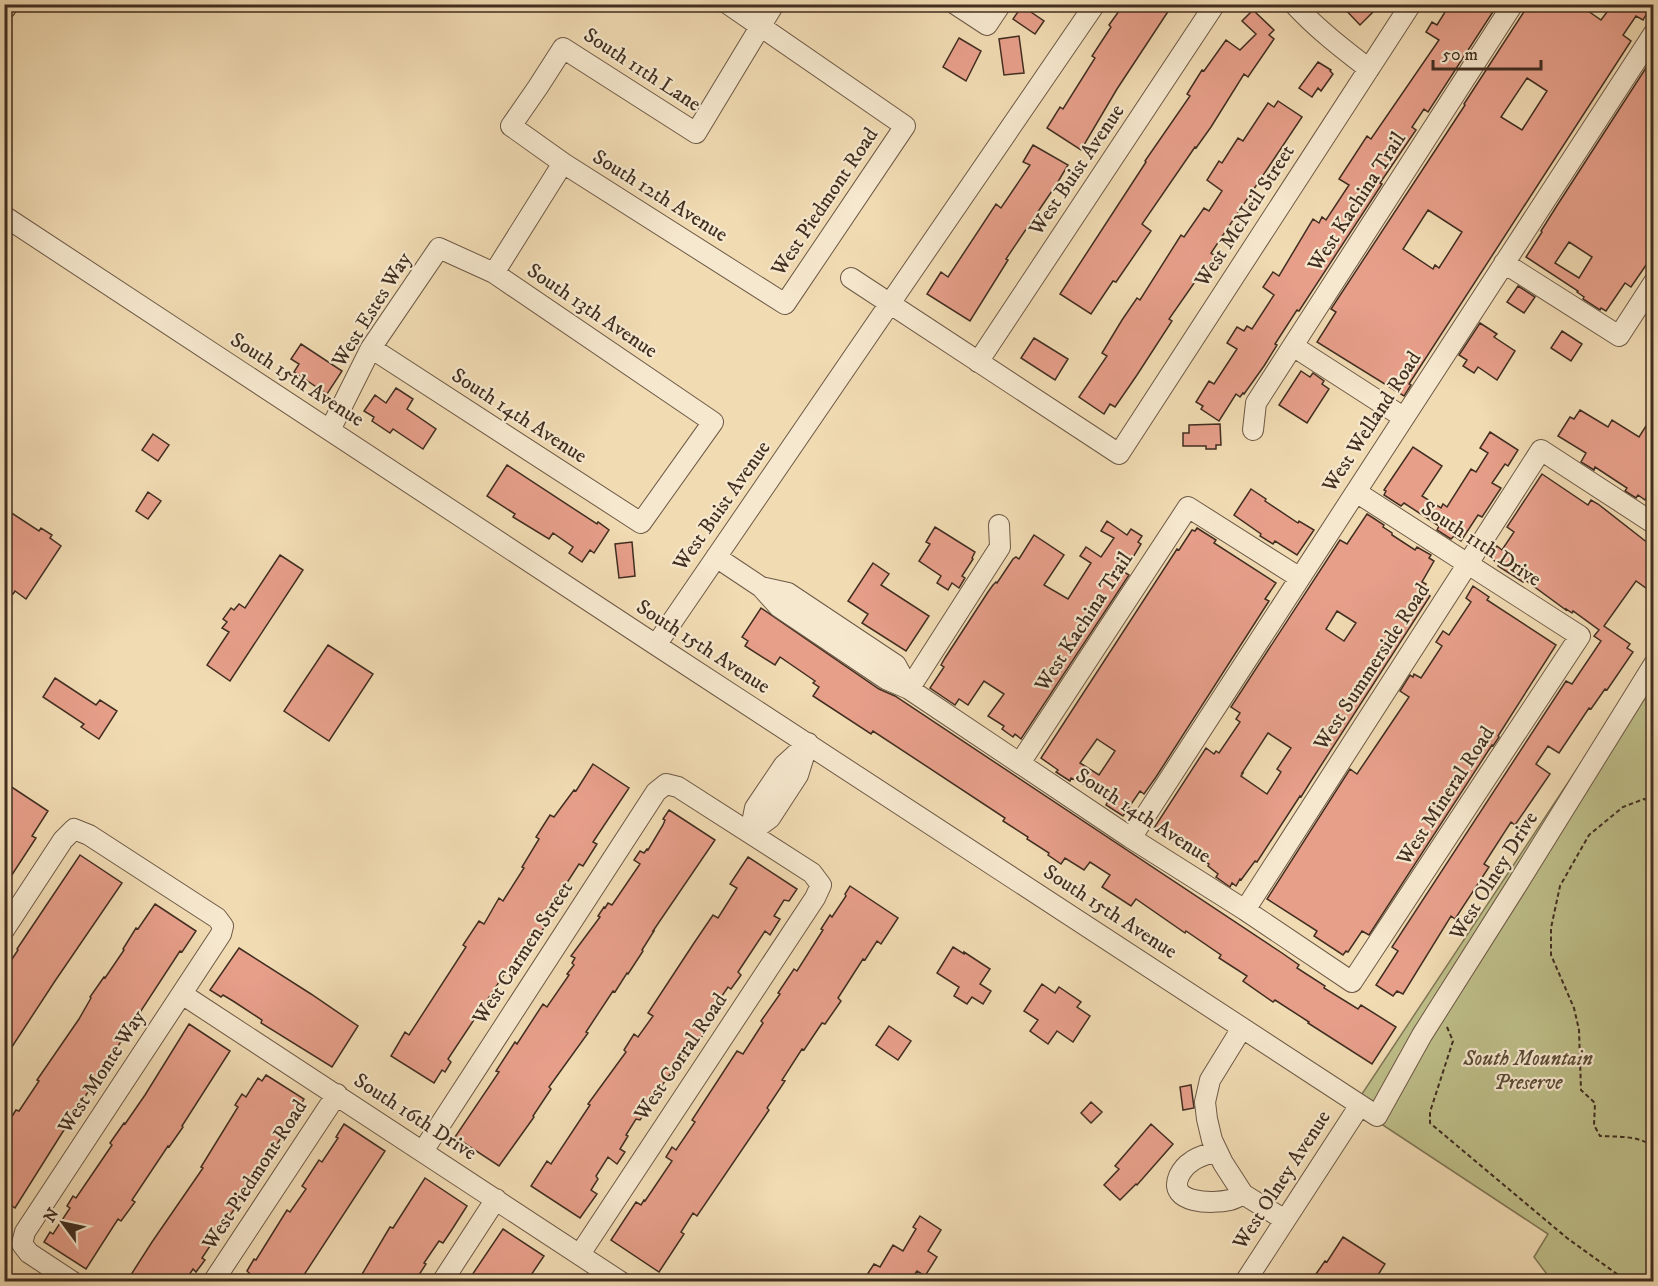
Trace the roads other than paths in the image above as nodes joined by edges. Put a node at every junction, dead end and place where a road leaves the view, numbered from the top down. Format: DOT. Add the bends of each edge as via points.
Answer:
graph roads {
  1 [pos="728,4"];
  2 [pos="774,4"];
  3 [pos="954,4"];
  4 [pos="1001,4"];
  5 [pos="1095,4"];
  6 [pos="1215,4"];
  7 [pos="1294,4"];
  8 [pos="1412,4"];
  9 [pos="1513,4"];
  10 [pos="761,27"];
  11 [pos="1653,33"];
  12 [pos="1369,69"];
  13 [pos="511,126"];
  14 [pos="563,163"];
  15 [pos="4,216"];
  16 [pos="439,248"];
  17 [pos="1504,263"];
  18 [pos="494,273"];
  19 [pos="851,278"];
  20 [pos="1653,282"];
  21 [pos="786,304"];
  22 [pos="890,305"];
  23 [pos="1293,346"];
  24 [pos="371,348"];
  25 [pos="978,362"];
  26 [pos="1403,417"];
  27 [pos="330,430"];
  28 [pos="1253,430"];
  29 [pos="1356,492"];
  30 [pos="641,523"];
  31 [pos="1653,523"];
  32 [pos="999,525"];
  33 [pos="716,557"];
  34 [pos="1467,563"];
  35 [pos="1300,578"];
  36 [pos="1580,636"];
  37 [pos="656,645"];
  38 [pos="1653,664"];
  39 [pos="909,689"];
  40 [pos="808,743"];
  41 [pos="1020,763"];
  42 [pos="750,833"];
  43 [pos="1131,838"];
  44 [pos="1245,910"];
  45 [pos="4,930"];
  46 [pos="1352,982"];
  47 [pos="182,994"];
  48 [pos="1242,1028"];
  49 [pos="337,1095"];
  50 [pos="1368,1110"];
  51 [pos="423,1151"];
  52 [pos="1217,1151"];
  53 [pos="1242,1194"];
  54 [pos="496,1199"];
  55 [pos="1285,1220"];
  56 [pos="579,1254"];
  57 [pos="72,1281"];
  58 [pos="213,1281"];
  59 [pos="442,1281"];
  60 [pos="621,1281"];
  61 [pos="1245,1281"];
  1 -- 10 [label="street"];
  2 -- 10 [label="street"];
  3 -- 4 [label="street" via="987,25"];
  5 -- 22 [label="street, West Buist Avenue"];
  6 -- 25 [label="street, West Buist Avenue"];
  7 -- 12 [label="street"];
  8 -- 12 [label="street, West McNeil Street"];
  9 -- 23 [label="street, West Kachina Trail"];
  10 -- 13 [label="street, South 11th Lane" via="696,133 563,48"];
  10 -- 21 [label="street, West Piedmont Road" via="905,126"];
  11 -- 17 [label="street, West Welland Road"];
  12 -- 25 [label="street, West McNeil Street" via="1119,454"];
  13 -- 14 [label="street, South 12th Avenue"];
  14 -- 18 [label="street"];
  14 -- 21 [label="street, South 12th Avenue"];
  15 -- 27 [label="street, South 15th Avenue"];
  16 -- 18 [label="street, South 13th Avenue"];
  16 -- 24 [label="street, West Estes Way"];
  17 -- 20 [label="street" via="1619,336"];
  17 -- 26 [label="street, West Welland Road"];
  18 -- 30 [label="street, South 13th Avenue" via="713,422"];
  19 -- 22 [label="street"];
  22 -- 25 [label="street"];
  22 -- 33 [label="street, West Buist Avenue"];
  23 -- 26 [label="street"];
  23 -- 28 [label="street, West Kachina Trail" via="1256,403"];
  24 -- 27 [label="street, West Estes Way"];
  24 -- 30 [label="street, South 14th Avenue"];
  26 -- 29 [label="street, West Welland Road"];
  27 -- 37 [label="street, South 15th Avenue"];
  29 -- 34 [label="street, South 11th Drive"];
  29 -- 35 [label="street, West Welland Road"];
  31 -- 34 [label="street, West Summerside Road" via="1540,450"];
  32 -- 39 [label="street" via="1000,547"];
  33 -- 37 [label="street, West Buist Avenue"];
  33 -- 39 [label="street, South 14th Avenue" via="761,587 779,608 800,611 886,679"];
  34 -- 36 [label="street, South 11th Drive"];
  34 -- 44 [label="street, West Summerside Road"];
  35 -- 41 [label="street, West Kachina Trail" via="1188,507"];
  35 -- 43 [label="street, West Welland Road"];
  36 -- 46 [label="street, West Mineral Road"];
  37 -- 40 [label="street, South 15th Avenue"];
  38 -- 50 [label="street, West Olney Drive" via="1436,1012"];
  39 -- 41 [label="street, South 14th Avenue"];
  40 -- 42 [label="street" via="798,775 775,793 770,818"];
  40 -- 48 [label="street, South 15th Avenue"];
  41 -- 43 [label="street, South 14th Avenue"];
  42 -- 51 [label="street, West Carmen Street" via="678,787 666,784 656,792"];
  42 -- 56 [label="street, West Corral Road" via="812,873 821,885"];
  43 -- 44 [label="street, South 14th Avenue"];
  44 -- 46 [label="street, South 14th Avenue"];
  45 -- 47 [label="street, West Monte Way" via="74,829 217,918 223,926"];
  47 -- 49 [label="street, South 16th Drive"];
  47 -- 57 [label="street, West Monte Way" via="25,1232 22,1244 29,1253"];
  48 -- 50 [label="street, South 15th Avenue"];
  48 -- 52 [label="street" via="1207,1090 1207,1119"];
  49 -- 51 [label="street, South 16th Drive"];
  49 -- 58 [label="street, West Piedmont Road"];
  50 -- 55 [label="street, West Olney Avenue"];
  51 -- 54 [label="street, South 16th Drive"];
  52 -- 53 [label="street"];
  52 -- 53 [label="street" via="1192,1161 1182,1170 1176,1183 1178,1191 1202,1202 1232,1200"];
  53 -- 55 [label="street"];
  54 -- 56 [label="street, South 16th Drive"];
  54 -- 59 [label="street"];
  55 -- 61 [label="street, West Olney Avenue"];
  56 -- 60 [label="street, South 16th Drive"];
}
